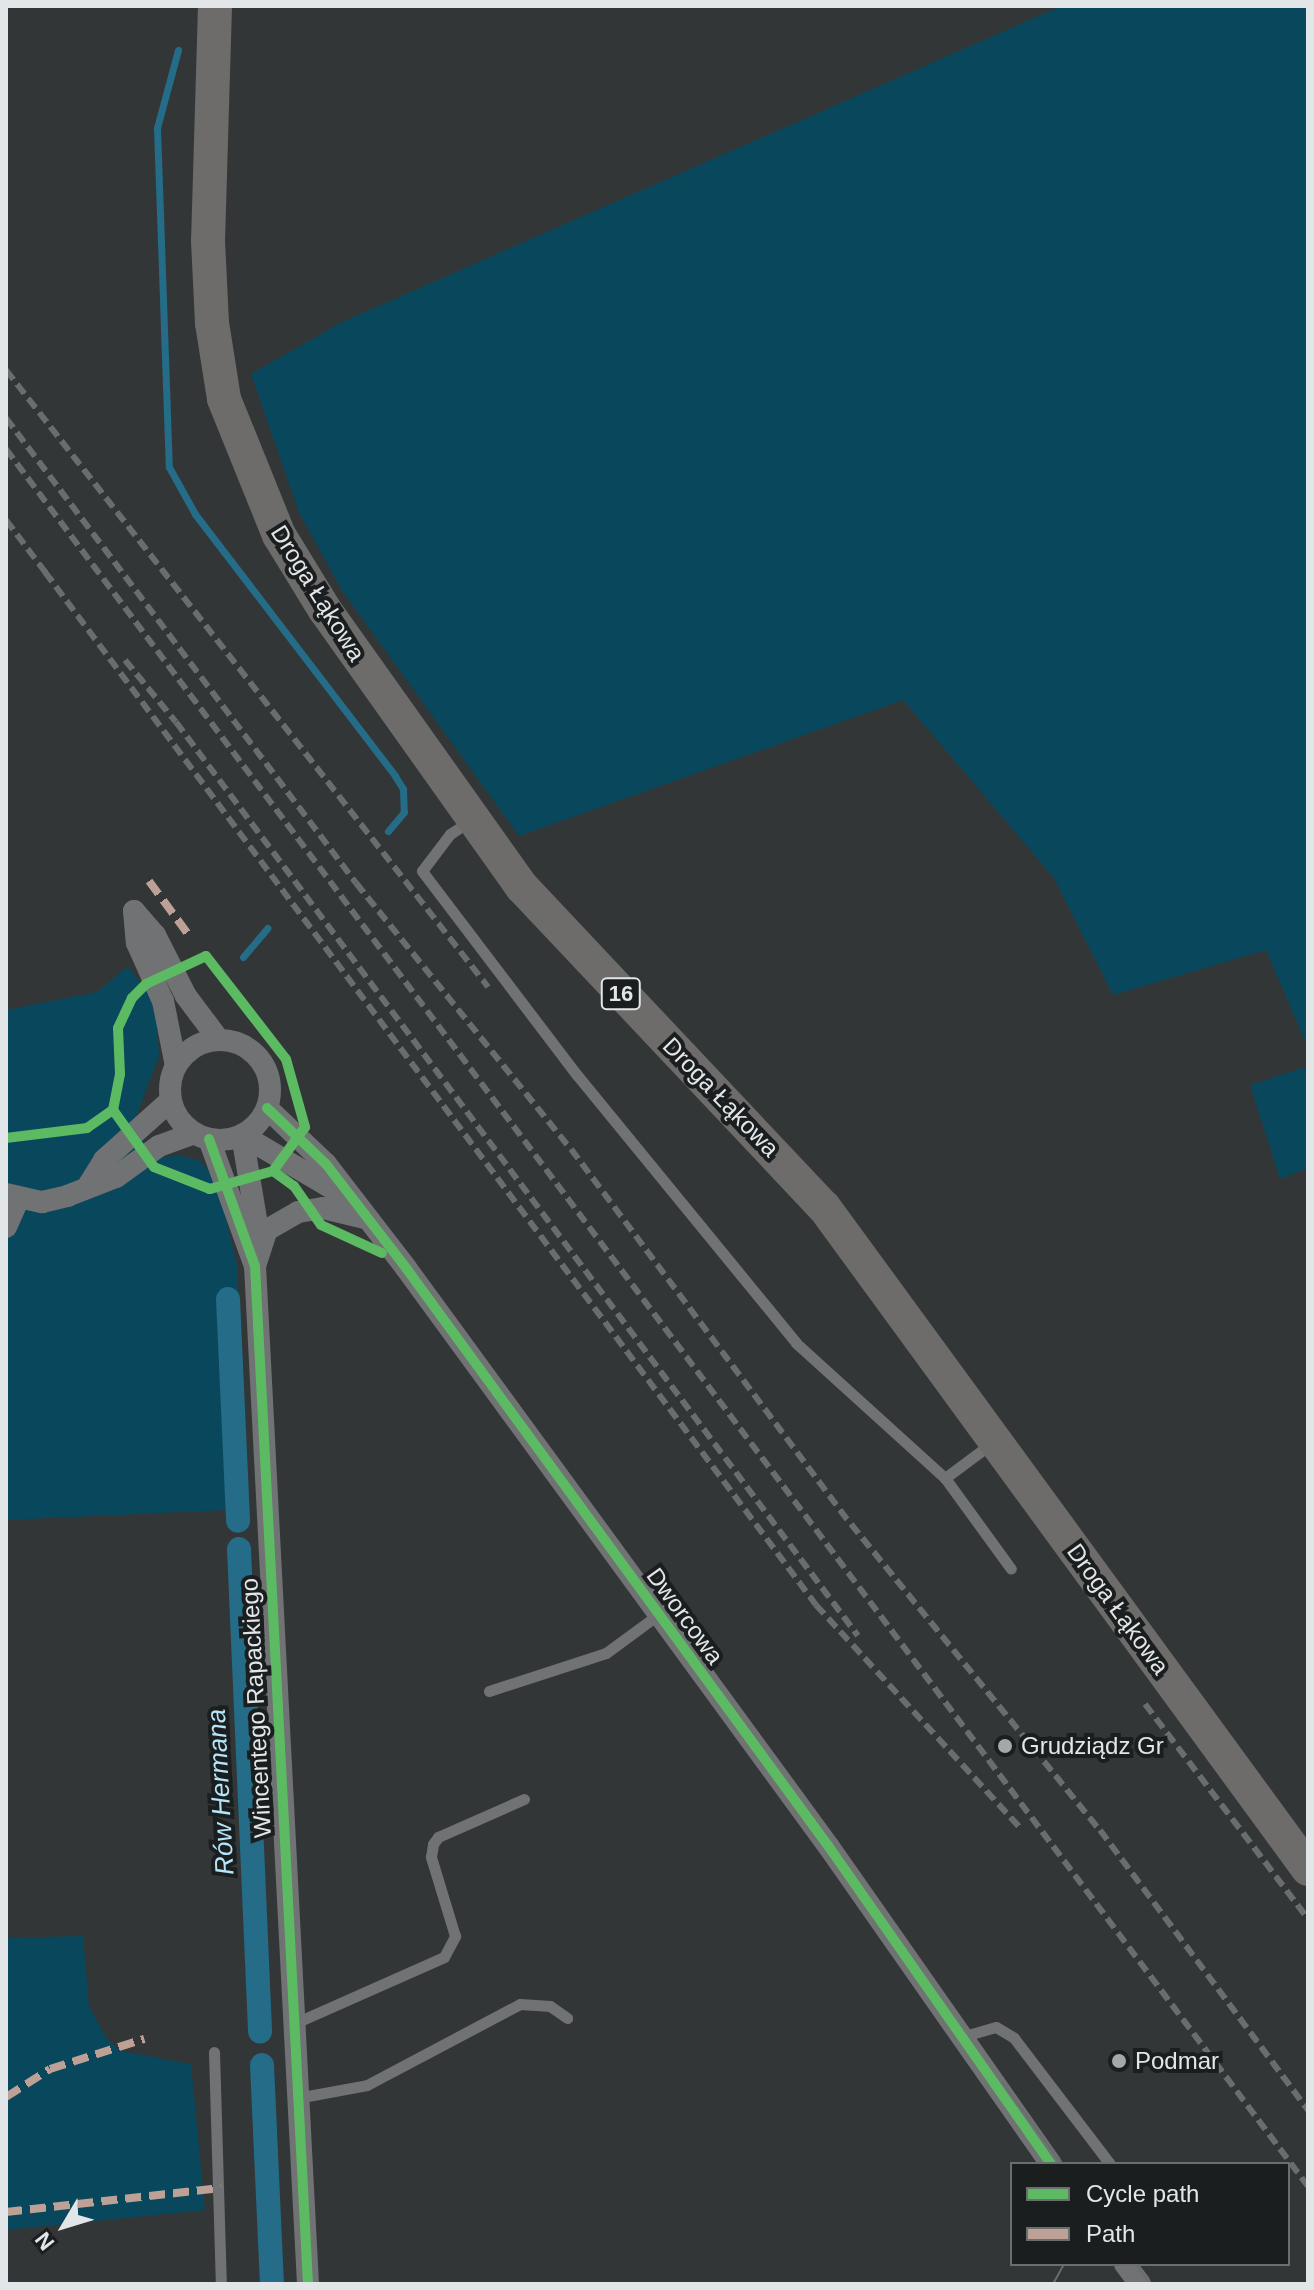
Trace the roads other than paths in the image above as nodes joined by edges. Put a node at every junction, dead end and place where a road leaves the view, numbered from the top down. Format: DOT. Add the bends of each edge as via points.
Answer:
graph roads {
  1 [pos="215,6"];
  2 [pos="471,820"];
  3 [pos="219,1040"];
  4 [pos="176,1066"];
  5 [pos="170,1101"];
  6 [pos="267,1108"];
  7 [pos="242,1135"];
  8 [pos="201,1136"];
  9 [pos="88,1186"];
  10 [pos="12,1197"];
  11 [pos="348,1198"];
  12 [pos="367,1218"];
  13 [pos="6,1227"];
  14 [pos="260,1243"];
  15 [pos="255,1266"];
  16 [pos="995,1441"];
  17 [pos="945,1478"];
  18 [pos="1011,1569"];
  19 [pos="659,1614"];
  20 [pos="489,1691"];
  21 [pos="524,1799"];
  22 [pos="1308,1869"];
  23 [pos="567,2018"];
  24 [pos="292,2024"];
  25 [pos="959,2037"];
  26 [pos="214,2052"];
  27 [pos="296,2098"];
  28 [pos="1050,2162"];
  29 [pos="1108,2162"];
  30 [pos="1127,2266"];
  31 [pos="221,2284"];
  32 [pos="308,2284"];
  33 [pos="1140,2284"];
  1 -- 2 [label="main road, Droga Łąkowa / 16" via="208,241 212,323 224,399 279,535"];
  2 -- 16 [label="main road, Droga Łąkowa / 16" via="579,950 824,1207"];
  2 -- 17 [label="lane" via="450,834 422,871 577,1075 796,1343"];
  3 -- 4 [label="street" via="195,1046"];
  3 -- 4 [label="street" via="186,996 155,935 134,911 137,943 163,1001"];
  3 -- 6 [label="street" via="245,1046 258,1057 270,1089"];
  4 -- 5 [label="street"];
  5 -- 8 [label="street" via="176,1116"];
  5 -- 9 [label="street" via="104,1160"];
  6 -- 7 [label="street"];
  6 -- 11 [label="street, Dworcowa" via="326,1164"];
  7 -- 8 [label="street"];
  7 -- 11 [label="street, Dworcowa"];
  7 -- 14 [label="street"];
  8 -- 9 [label="street" via="159,1146 116,1177"];
  8 -- 15 [label="street, Wincentego Rapackiego"];
  9 -- 10 [label="street" via="42,1202"];
  10 -- 13 [label="street"];
  11 -- 12 [label="street, Dworcowa"];
  12 -- 14 [label="street" via="323,1208 298,1212 276,1222"];
  12 -- 19 [label="street, Dworcowa"];
  14 -- 15 [label="street"];
  15 -- 24 [label="street, Wincentego Rapackiego"];
  16 -- 17 [label="lane"];
  16 -- 22 [label="main road, Droga Łąkowa / 16"];
  17 -- 18 [label="lane"];
  19 -- 20 [label="lane" via="606,1653"];
  19 -- 25 [label="street, Dworcowa"];
  21 -- 24 [label="lane" via="438,1837 433,1844 431,1857 455,1936 444,1957"];
  23 -- 27 [label="lane" via="550,2006 520,2004 367,2085"];
  24 -- 27 [label="street, Wincentego Rapackiego"];
  25 -- 28 [label="street, Dworcowa"];
  25 -- 29 [label="lane" via="996,2027 1014,2038"];
  26 -- 31 [label="lane"];
  27 -- 32 [label="street, Wincentego Rapackiego"];
  30 -- 33 [label="street"];
}
